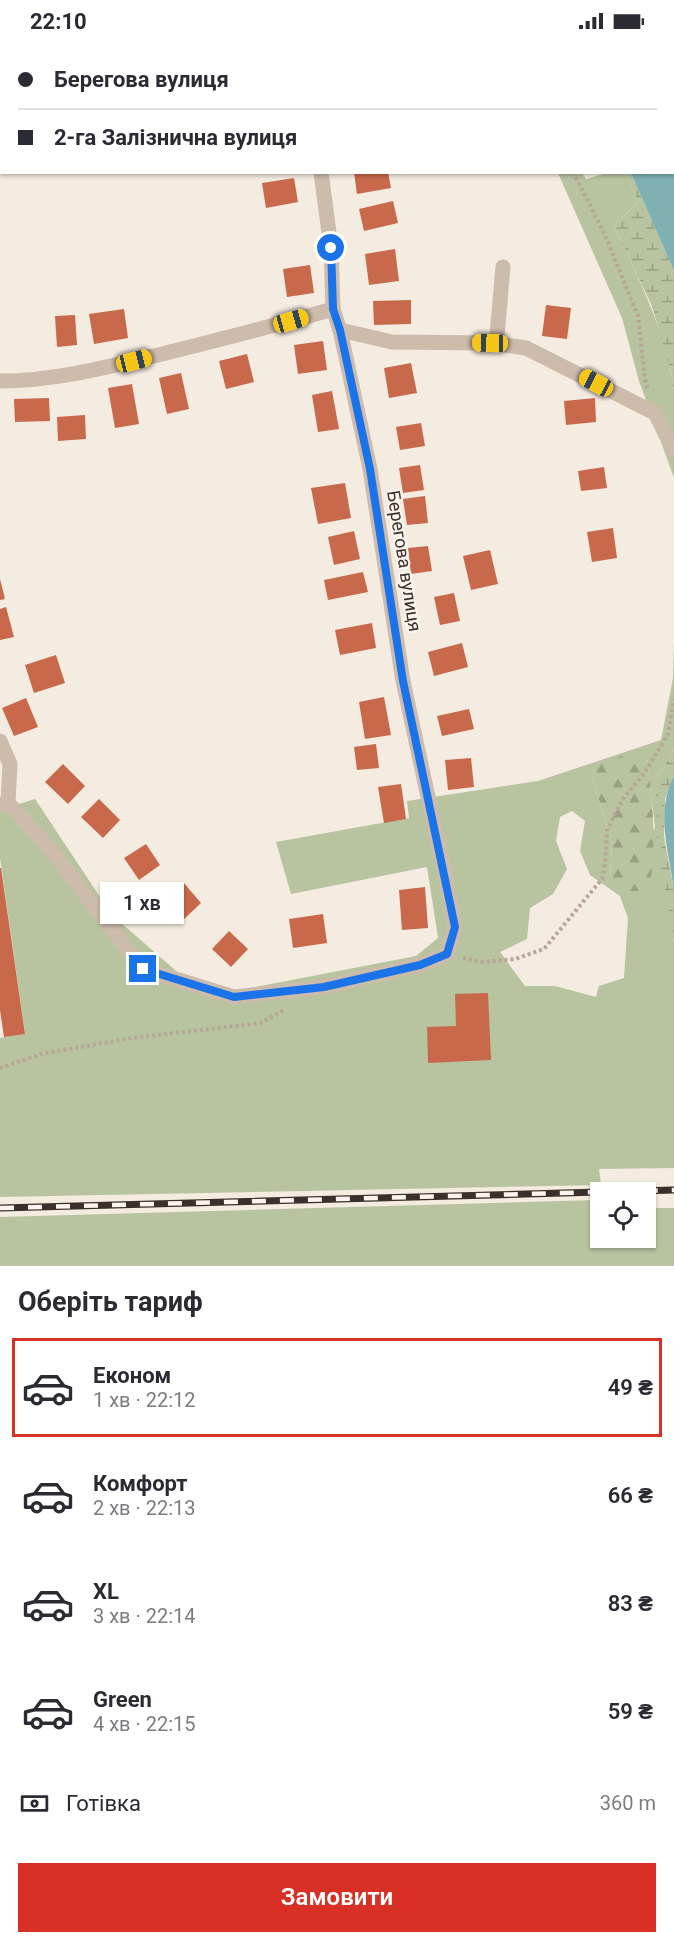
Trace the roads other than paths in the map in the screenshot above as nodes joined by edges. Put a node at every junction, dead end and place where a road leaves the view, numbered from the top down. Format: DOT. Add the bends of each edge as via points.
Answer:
graph roads {
  1 [pos="321,174"];
  2 [pos="503,267"];
  3 [pos="333,309"];
  4 [pos="340,330"];
  5 [pos="490,343"];
  6 [pos="0,381"];
  7 [pos="674,451"];
  8 [pos="0,741"];
  9 [pos="4,804"];
  1 -- 3 [label="street, Берегова вулиця" via="331,248"];
  2 -- 5 [label="street" via="497,336"];
  3 -- 4 [label="street, Берегова вулиця"];
  3 -- 6 [label="street" via="111,366 26,381"];
  4 -- 5 [label="street" via="392,342"];
  4 -- 9 [label="street, Берегова вулиця" via="370,469 403,681 455,927 447,954 420,965 324,987 234,997 143,969 46,844"];
  5 -- 7 [label="street" via="526,348 655,413"];
  8 -- 9 [label="street" via="10,764"];
}
